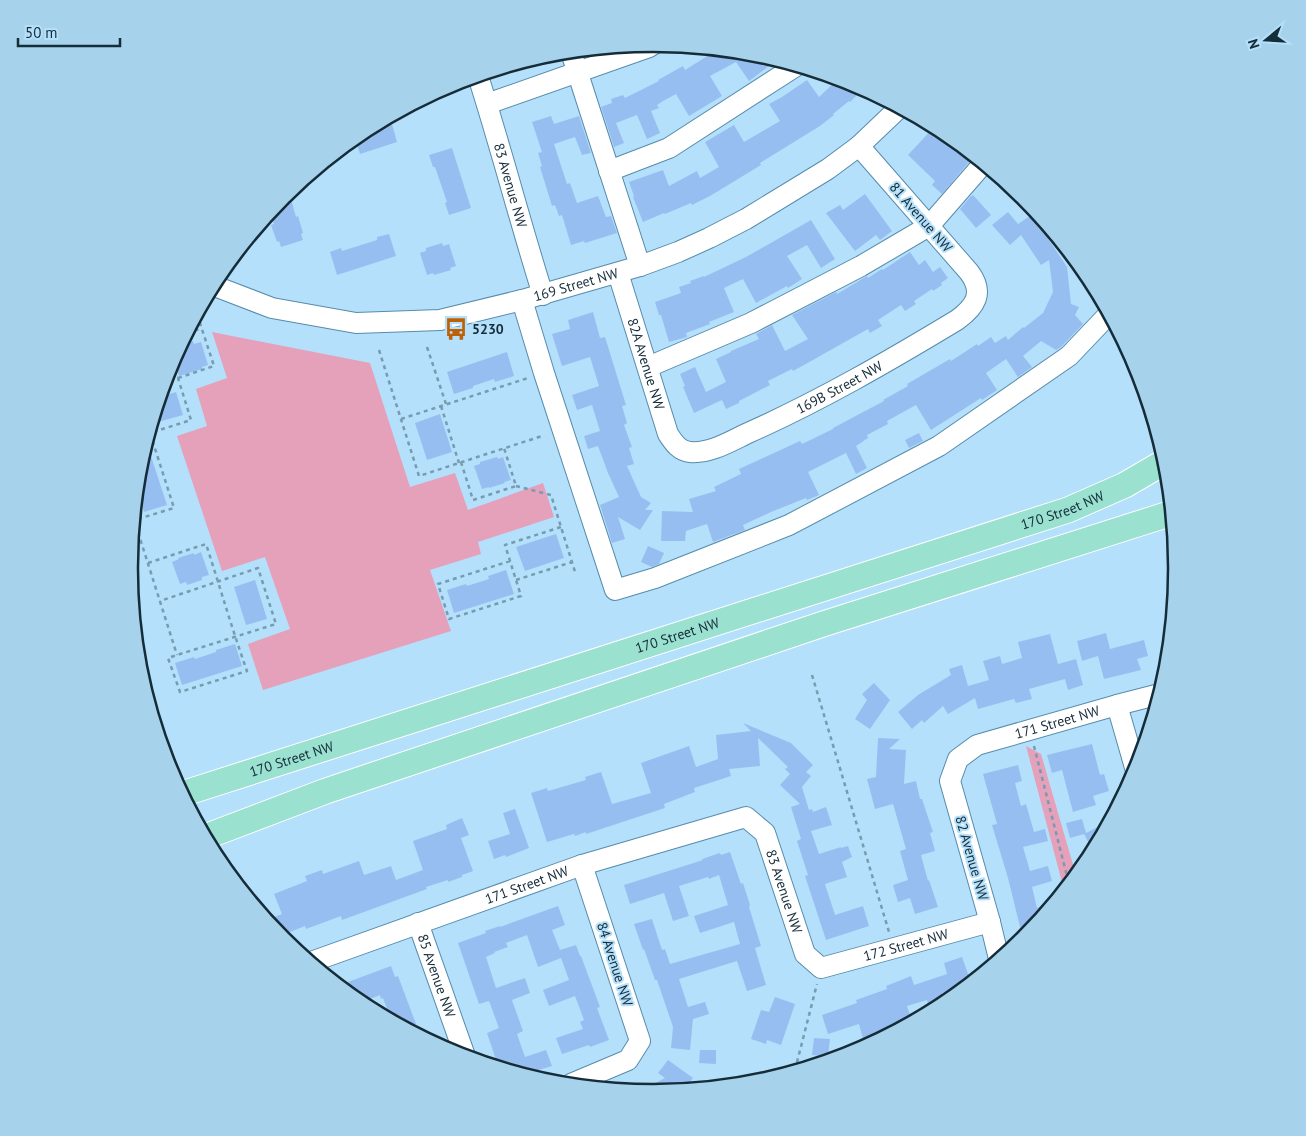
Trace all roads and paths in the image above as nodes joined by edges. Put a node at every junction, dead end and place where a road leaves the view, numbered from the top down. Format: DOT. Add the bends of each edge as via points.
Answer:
graph roads {
  1 [pos="632,53"];
  2 [pos="573,59"];
  3 [pos="789,71"];
  4 [pos="577,73"];
  5 [pos="480,83"];
  6 [pos="487,104"];
  7 [pos="894,113"];
  8 [pos="859,146"];
  9 [pos="979,169"];
  10 [pos="609,171"];
  11 [pos="929,226"];
  12 [pos="640,266"];
  13 [pos="618,273"];
  14 [pos="220,288"];
  15 [pos="977,292"];
  16 [pos="543,294"];
  17 [pos="522,300"];
  18 [pos="1104,319"];
  19 [pos="200,323"];
  20 [pos="202,328"];
  21 [pos="196,330"];
  22 [pos="427,347"];
  23 [pos="378,350"];
  24 [pos="648,367"];
  25 [pos="544,373"];
  26 [pos="178,378"];
  27 [pos="174,379"];
  28 [pos="446,404"];
  29 [pos="441,406"];
  30 [pos="401,419"];
  31 [pos="156,431"];
  32 [pos="542,436"];
  33 [pos="153,444"];
  34 [pos="504,448"];
  35 [pos="682,451"];
  36 [pos="460,463"];
  37 [pos="1159,465"];
  38 [pos="516,486"];
  39 [pos="1165,514"];
  40 [pos="140,518"];
  41 [pos="561,527"];
  42 [pos="139,536"];
  43 [pos="510,561"];
  44 [pos="572,562"];
  45 [pos="148,563"];
  46 [pos="576,575"];
  47 [pos="516,580"];
  48 [pos="218,582"];
  49 [pos="160,601"];
  50 [pos="235,636"];
  51 [pos="177,655"];
  52 [pos="812,675"];
  53 [pos="1152,696"];
  54 [pos="1117,705"];
  55 [pos="1030,730"];
  56 [pos="1132,757"];
  57 [pos="958,759"];
  58 [pos="189,792"];
  59 [pos="746,816"];
  60 [pos="212,834"];
  61 [pos="582,865"];
  62 [pos="1067,875"];
  63 [pos="990,922"];
  64 [pos="418,923"];
  65 [pos="894,948"];
  66 [pos="997,952"];
  67 [pos="317,960"];
  68 [pos="821,968"];
  69 [pos="462,1046"];
  70 [pos="797,1063"];
  71 [pos="584,1079"];
  1 -- 4 [label="street"];
  2 -- 4 [label="street"];
  3 -- 10 [label="street" via="669,148"];
  4 -- 6 [label="street"];
  4 -- 10 [label="street"];
  5 -- 6 [label="street, 83 Avenue NW"];
  6 -- 16 [label="street, 83 Avenue NW"];
  7 -- 8 [label="street, 169 Street NW"];
  8 -- 11 [label="street, 81 Avenue NW"];
  8 -- 12 [label="street, 169 Street NW" via="746,219 678,252"];
  9 -- 11 [label="street"];
  10 -- 12 [label="street"];
  11 -- 15 [label="street, 81 Avenue NW" via="970,272"];
  11 -- 24 [label="street" via="861,266 751,323"];
  12 -- 13 [label="street, 169 Street NW"];
  13 -- 16 [label="street, 169 Street NW"];
  13 -- 24 [label="street, 82A Avenue NW"];
  14 -- 17 [label="street, 169 Street NW" via="272,308 356,323 440,320"];
  15 -- 35 [label="street, 169B Street NW" via="972,308 957,320 853,380 710,450"];
  16 -- 17 [label="street, 169 Street NW"];
  17 -- 25 [label="street"];
  18 -- 25 [label="street" via="1069,356 938,446 789,525 655,578 615,590"];
  19 -- 20 [label="path"];
  20 -- 21 [label="path"];
  20 -- 26 [label="path" via="214,366"];
  22 -- 28 [label="path"];
  23 -- 30 [label="path"];
  24 -- 35 [label="street, 82A Avenue NW" via="668,434"];
  25 -- 28 [label="path"];
  26 -- 27 [label="path"];
  26 -- 31 [label="path" via="191,420"];
  28 -- 29 [label="path"];
  29 -- 30 [label="path"];
  29 -- 36 [label="path"];
  30 -- 36 [label="path" via="419,476"];
  32 -- 34 [label="path"];
  33 -- 40 [label="path" via="174,508"];
  34 -- 36 [label="path"];
  34 -- 38 [label="path"];
  36 -- 38 [label="path" via="473,500"];
  37 -- 58 [label="main road, 170 Street NW" via="1125,485 1068,510"];
  38 -- 41 [label="path" via="551,494"];
  39 -- 60 [label="main road" via="804,630 326,791"];
  41 -- 43 [label="path" via="505,545"];
  41 -- 44 [label="path"];
  42 -- 45 [label="path"];
  43 -- 47 [label="path"];
  43 -- 47 [label="path" via="438,584 449,619 521,596"];
  44 -- 46 [label="path"];
  44 -- 47 [label="path"];
  45 -- 48 [label="path" via="206,544"];
  45 -- 49 [label="path"];
  48 -- 49 [label="path"];
  48 -- 50 [label="path"];
  48 -- 50 [label="path" via="258,568 276,624"];
  49 -- 51 [label="path"];
  50 -- 51 [label="path"];
  50 -- 51 [label="path" via="247,671 180,692 168,658"];
  52 -- 65 [label="path"];
  53 -- 54 [label="street, 171 Street NW"];
  54 -- 55 [label="street, 171 Street NW"];
  54 -- 56 [label="street"];
  55 -- 57 [label="street, 171 Street NW" via="977,745"];
  55 -- 62 [label="path"];
  57 -- 63 [label="street, 82 Avenue NW" via="950,781"];
  59 -- 61 [label="street, 171 Street NW"];
  59 -- 68 [label="street, 83 Avenue NW" via="765,834 805,954"];
  61 -- 64 [label="street, 171 Street NW"];
  61 -- 71 [label="street, 84 Avenue NW" via="640,1041 628,1060"];
  63 -- 65 [label="street, 172 Street NW"];
  63 -- 66 [label="street, 82 Avenue NW"];
  64 -- 67 [label="street, 171 Street NW"];
  64 -- 69 [label="street, 85 Avenue NW"];
  65 -- 68 [label="street, 172 Street NW"];
  68 -- 70 [label="path"];
}
